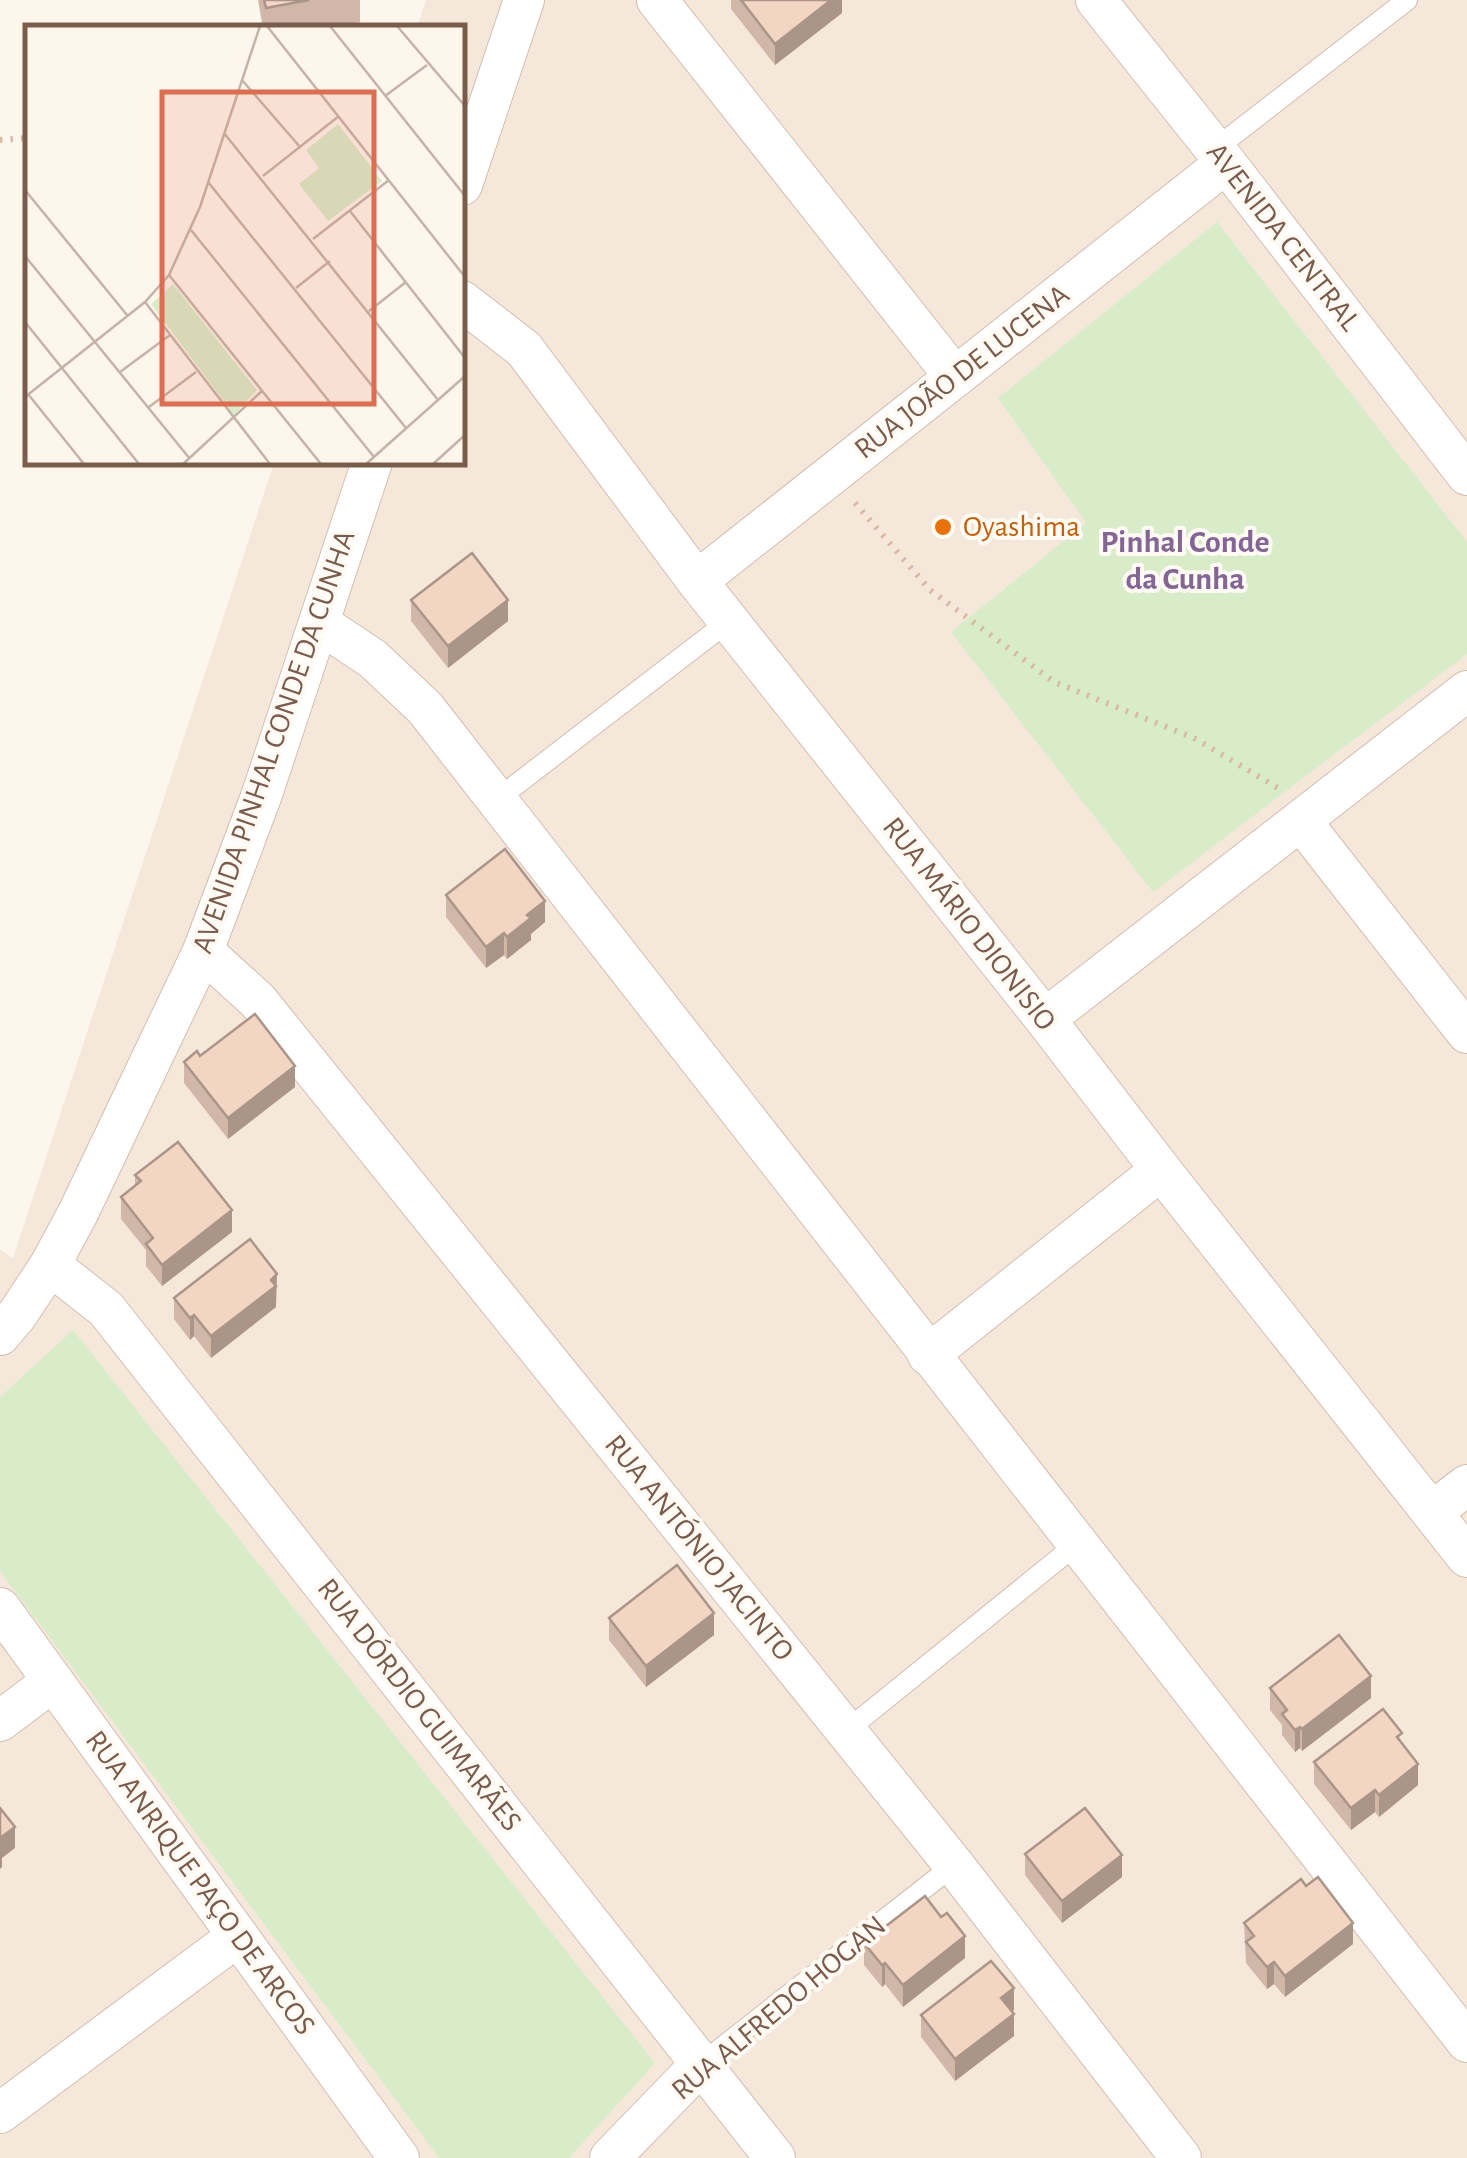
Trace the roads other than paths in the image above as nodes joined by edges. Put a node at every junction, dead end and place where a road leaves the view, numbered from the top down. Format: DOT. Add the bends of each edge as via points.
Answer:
graph roads {
  1 [pos="524,0"];
  2 [pos="657,0"];
  3 [pos="1096,0"];
  4 [pos="1407,0"];
  5 [pos="1220,156"];
  6 [pos="465,176"];
  7 [pos="465,303"];
  8 [pos="955,377"];
  9 [pos="371,465"];
  10 [pos="1467,476"];
  11 [pos="697,582"];
  12 [pos="729,621"];
  13 [pos="319,623"];
  14 [pos="1467,691"];
  15 [pos="496,800"];
  16 [pos="1308,816"];
  17 [pos="202,952"];
  18 [pos="1045,1019"];
  19 [pos="1467,1032"];
  20 [pos="1161,1170"];
  21 [pos="50,1264"];
  22 [pos="0,1335"];
  23 [pos="928,1354"];
  24 [pos="1467,1485"];
  25 [pos="1432,1512"];
  26 [pos="1077,1544"];
  27 [pos="1467,1556"];
  28 [pos="0,1608"];
  29 [pos="53,1681"];
  30 [pos="0,1721"];
  31 [pos="846,1731"];
  32 [pos="954,1865"];
  33 [pos="238,1936"];
  34 [pos="1467,2042"];
  35 [pos="702,2064"];
  36 [pos="0,2112"];
  37 [pos="400,2158"];
  38 [pos="610,2158"];
  39 [pos="775,2158"];
  40 [pos="1181,2158"];
  1 -- 6 [label="street"];
  2 -- 8 [label="street"];
  3 -- 5 [label="street, AVENIDA CENTRAL"];
  4 -- 5 [label="lane"];
  5 -- 8 [label="street, RUA JOÃO DE LUCENA"];
  5 -- 10 [label="street, AVENIDA CENTRAL"];
  7 -- 11 [label="street, RUA MÁRIO DIONISIO" via="524,349"];
  8 -- 11 [label="street, RUA JOÃO DE LUCENA"];
  9 -- 13 [label="street, AVENIDA PINHAL CONDE DA CUNHA"];
  11 -- 12 [label="street, RUA MÁRIO DIONISIO"];
  12 -- 15 [label="lane"];
  12 -- 18 [label="street, RUA MÁRIO DIONISIO"];
  13 -- 15 [label="street" via="374,658 425,708"];
  13 -- 17 [label="street, AVENIDA PINHAL CONDE DA CUNHA"];
  14 -- 16 [label="street"];
  15 -- 23 [label="street"];
  16 -- 18 [label="street"];
  16 -- 19 [label="street"];
  17 -- 21 [label="street, AVENIDA PINHAL CONDE DA CUNHA"];
  17 -- 31 [label="street, RUA ANTÓNIO JACINTO" via="258,1001"];
  18 -- 20 [label="street, RUA MÁRIO DIONISIO"];
  20 -- 23 [label="street"];
  20 -- 25 [label="street, RUA MÁRIO DIONISIO"];
  21 -- 22 [label="street, AVENIDA PINHAL CONDE DA CUNHA"];
  21 -- 35 [label="street, RUA DÓRDIO GUIMARÃES" via="106,1309"];
  23 -- 26 [label="street"];
  24 -- 25 [label="street"];
  25 -- 27 [label="street, RUA MÁRIO DIONISIO"];
  26 -- 31 [label="lane"];
  26 -- 34 [label="street"];
  28 -- 29 [label="street, RUA ANRIQUE PAÇO DE ARCOS"];
  29 -- 30 [label="street"];
  29 -- 33 [label="street, RUA ANRIQUE PAÇO DE ARCOS"];
  31 -- 32 [label="street, RUA ANTÓNIO JACINTO"];
  32 -- 35 [label="lane, RUA ALFREDO HOGAN"];
  32 -- 40 [label="street, RUA ANTÓNIO JACINTO"];
  33 -- 36 [label="street"];
  33 -- 37 [label="street, RUA ANRIQUE PAÇO DE ARCOS"];
  35 -- 38 [label="street, RUA ALFREDO HOGAN"];
  35 -- 39 [label="street, RUA DÓRDIO GUIMARÃES"];
}
